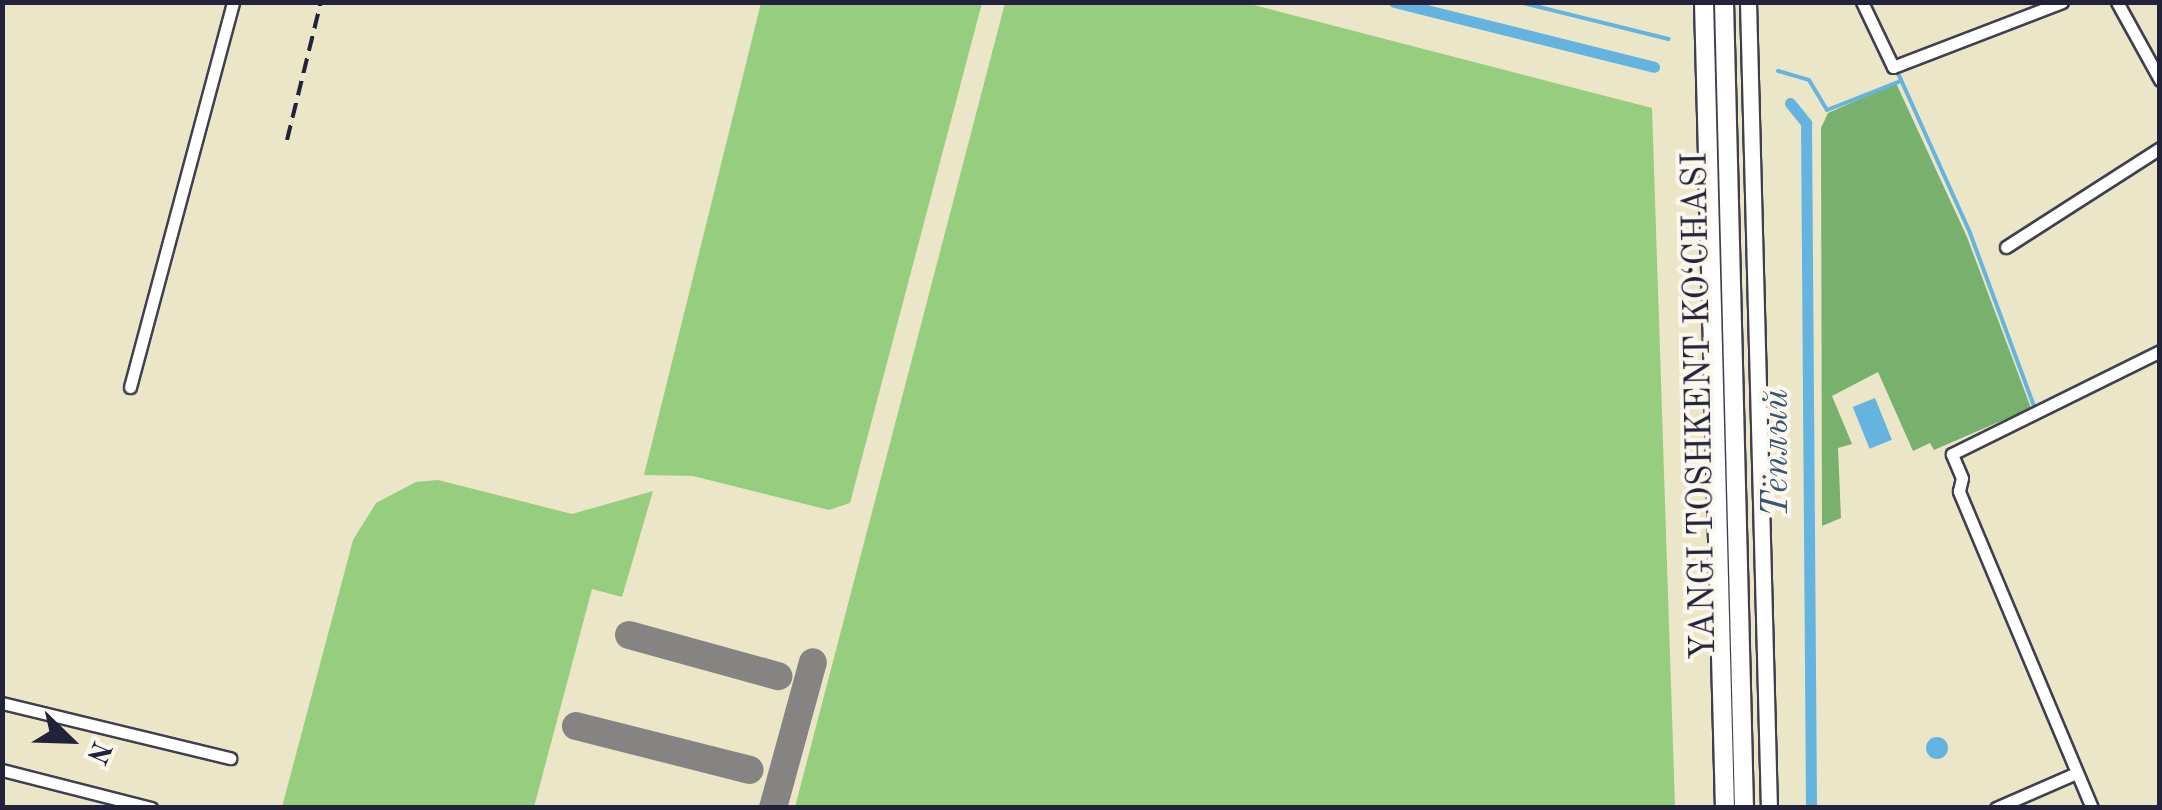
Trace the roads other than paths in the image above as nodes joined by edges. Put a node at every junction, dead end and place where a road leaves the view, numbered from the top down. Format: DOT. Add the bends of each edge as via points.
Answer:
graph roads {
  1 [pos="233,2"];
  2 [pos="1704,2"];
  3 [pos="1724,2"];
  4 [pos="1748,2"];
  5 [pos="1862,2"];
  6 [pos="2062,2"];
  7 [pos="2116,2"];
  8 [pos="2160,80"];
  9 [pos="2160,148"];
  10 [pos="2006,247"];
  11 [pos="2160,350"];
  12 [pos="130,387"];
  13 [pos="6,707"];
  14 [pos="230,758"];
  15 [pos="2,770"];
  16 [pos="2076,773"];
  17 [pos="151,808"];
  18 [pos="1725,808"];
  19 [pos="1744,808"];
  20 [pos="1769,808"];
  21 [pos="1996,808"];
  22 [pos="2092,808"];
  1 -- 12 [label="street"];
  2 -- 18 [label="highway, YANGI TOSHKENT KO‘CHASI"];
  3 -- 19 [label="highway, YANGI TOSHKENT KO‘CHASI"];
  4 -- 20 [label="main road"];
  5 -- 6 [label="street" via="1896,66"];
  7 -- 8 [label="street"];
  9 -- 10 [label="street"];
  11 -- 16 [label="street" via="1952,454 1962,478 1959,491"];
  13 -- 14 [label="street"];
  15 -- 17 [label="street"];
  16 -- 21 [label="street"];
  16 -- 22 [label="street"];
}
